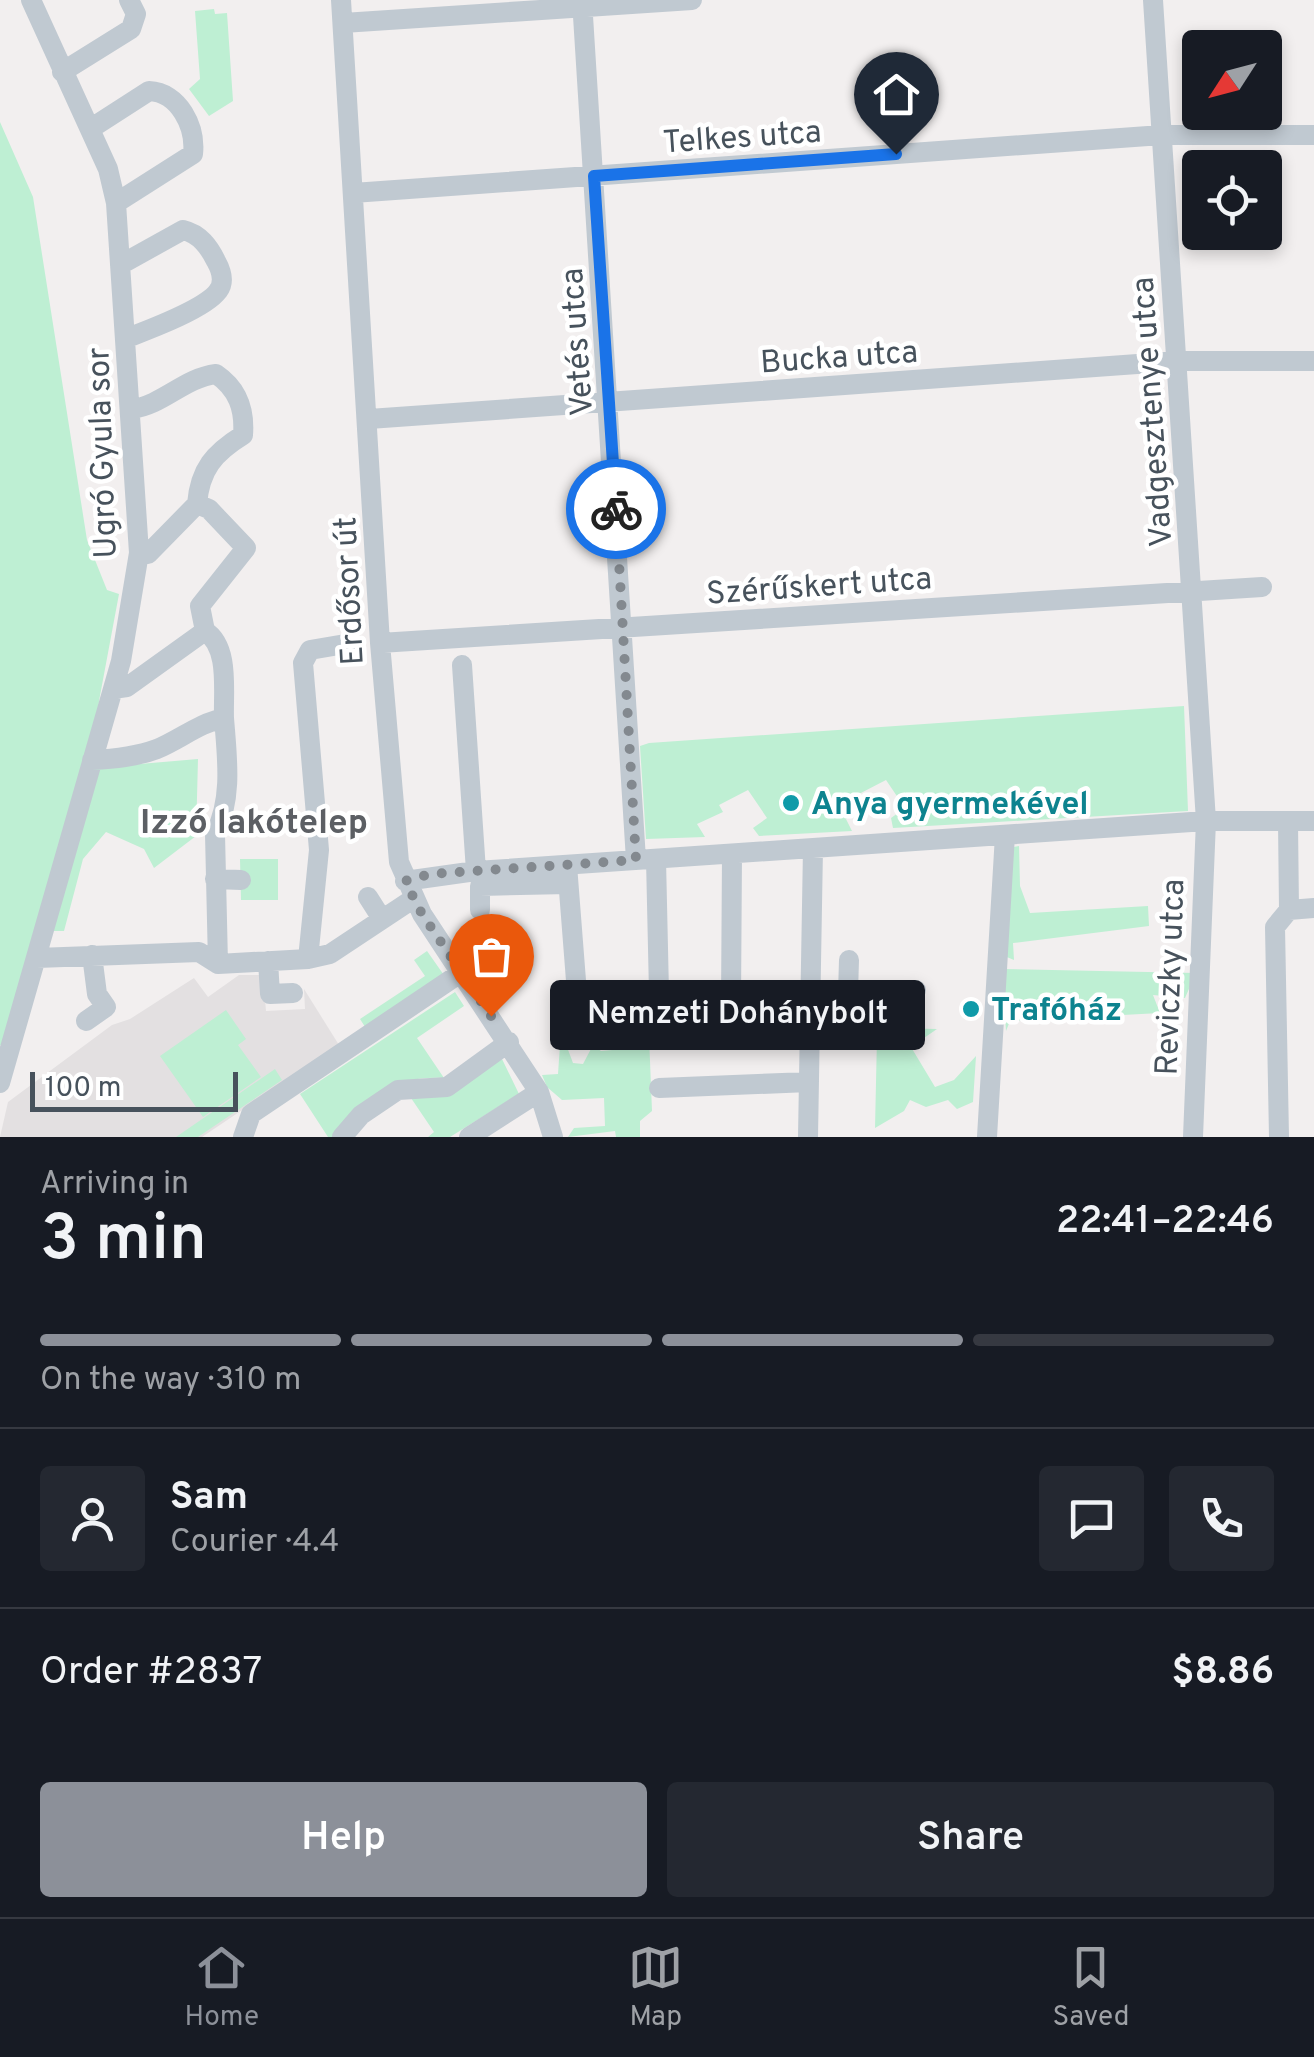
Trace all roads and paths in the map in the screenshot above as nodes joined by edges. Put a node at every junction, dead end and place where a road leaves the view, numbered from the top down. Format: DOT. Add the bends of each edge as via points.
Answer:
graph roads {
  1 [pos="129,0"];
  2 [pos="341,0"];
  3 [pos="692,0"];
  4 [pos="1153,0"];
  5 [pos="36,2"];
  6 [pos="583,4"];
  7 [pos="343,23"];
  8 [pos="62,72"];
  9 [pos="90,128"];
  10 [pos="1162,135"];
  11 [pos="1314,135"];
  12 [pos="594,176"];
  13 [pos="353,193"];
  14 [pos="116,204"];
  15 [pos="120,265"];
  16 [pos="127,338"];
  17 [pos="1179,361"];
  18 [pos="1314,361"];
  19 [pos="611,403"];
  20 [pos="132,409"];
  21 [pos="369,420"];
  22 [pos="198,504"];
  23 [pos="139,553"];
  24 [pos="1262,587"];
  25 [pos="1192,590"];
  26 [pos="623,629"];
  27 [pos="205,630"];
  28 [pos="352,642"];
  29 [pos="380,644"];
  30 [pos="462,665"];
  31 [pos="113,689"];
  32 [pos="224,718"];
  33 [pos="92,760"];
  34 [pos="1206,820"];
  35 [pos="1314,821"];
  36 [pos="1288,822"];
  37 [pos="1004,836"];
  38 [pos="814,848"];
  39 [pos="732,854"];
  40 [pos="646,860"];
  41 [pos="476,870"];
  42 [pos="568,874"];
  43 [pos="215,879"];
  44 [pos="240,880"];
  45 [pos="409,890"];
  46 [pos="368,897"];
  47 [pos="1314,908"];
  48 [pos="480,910"];
  49 [pos="1289,910"];
  50 [pos="382,919"];
  51 [pos="92,955"];
  52 [pos="37,958"];
  53 [pos="308,960"];
  54 [pos="849,960"];
  55 [pos="268,962"];
  56 [pos="218,964"];
  57 [pos="462,972"];
  58 [pos="916,990"];
  59 [pos="848,992"];
  60 [pos="294,993"];
  61 [pos="659,993"];
  62 [pos="810,993"];
  63 [pos="730,1002"];
  64 [pos="578,1019"];
  65 [pos="86,1021"];
  66 [pos="509,1042"];
  67 [pos="809,1082"];
  68 [pos="0,1083"];
  69 [pos="659,1088"];
  70 [pos="539,1092"];
  71 [pos="547,1136"];
  72 [pos="244,1137"];
  73 [pos="342,1137"];
  74 [pos="469,1137"];
  75 [pos="808,1137"];
  76 [pos="987,1137"];
  77 [pos="1192,1137"];
  78 [pos="1278,1137"];
  1 -- 8 [label="street" via="136,14 131,29"];
  2 -- 7 [label="street, Erdősor út"];
  3 -- 6 [label="street"];
  4 -- 10 [label="street, Vadgesztenye utca"];
  5 -- 8 [label="street, Ugró Gyula sor"];
  6 -- 7 [label="street"];
  6 -- 12 [label="street, Vetés utca"];
  7 -- 13 [label="street, Erdősor út"];
  8 -- 9 [label="street, Ugró Gyula sor"];
  9 -- 14 [label="street, Ugró Gyula sor"];
  9 -- 14 [label="street" via="149,91 169,95 190,123 192,154"];
  10 -- 11 [label="street, Telkes utca"];
  10 -- 12 [label="street, Telkes utca"];
  10 -- 17 [label="street, Vadgesztenye utca"];
  12 -- 13 [label="street, Telkes utca"];
  12 -- 19 [label="street, Vetés utca"];
  13 -- 21 [label="street, Erdősor út"];
  14 -- 15 [label="street, Ugró Gyula sor"];
  15 -- 16 [label="street, Ugró Gyula sor"];
  15 -- 16 [label="street" via="183,230 209,248 221,270 219,290 211,297"];
  16 -- 20 [label="street, Ugró Gyula sor"];
  17 -- 18 [label="street, Bucka utca"];
  17 -- 19 [label="street, Bucka utca"];
  17 -- 25 [label="street, Vadgesztenye utca"];
  19 -- 21 [label="street, Bucka utca"];
  19 -- 26 [label="street, Vetés utca"];
  20 -- 22 [label="street" via="194,377 216,374 228,382 245,412 243,434 200,475"];
  20 -- 23 [label="street, Ugró Gyula sor"];
  21 -- 29 [label="street, Erdősor út"];
  22 -- 23 [label="street" via="148,554"];
  22 -- 27 [label="street" via="246,548 200,606"];
  23 -- 31 [label="street, Ugró Gyula sor"];
  24 -- 25 [label="street, Szérűskert utca"];
  25 -- 26 [label="street, Szérűskert utca"];
  25 -- 34 [label="street, Vadgesztenye utca"];
  26 -- 29 [label="street, Szérűskert utca"];
  26 -- 40 [label="street, Vetés utca"];
  27 -- 31 [label="street" via="127,687"];
  27 -- 32 [label="street" via="222,664"];
  28 -- 53 [label="street" via="310,650 303,662 318,850"];
  29 -- 45 [label="street, Erdősor út" via="396,842"];
  30 -- 41 [label="street"];
  31 -- 33 [label="street, Ugró Gyula sor"];
  32 -- 33 [label="street" via="130,758"];
  32 -- 43 [label="street" via="228,773 215,834"];
  33 -- 52 [label="street, Ugró Gyula sor"];
  34 -- 36 [label="street"];
  34 -- 37 [label="street"];
  34 -- 77 [label="street, Reviczky utca"];
  35 -- 36 [label="street"];
  36 -- 49 [label="street"];
  37 -- 38 [label="street"];
  37 -- 76 [label="street"];
  38 -- 39 [label="street"];
  38 -- 62 [label="street"];
  39 -- 40 [label="street"];
  39 -- 63 [label="street"];
  40 -- 42 [label="street"];
  40 -- 61 [label="street, Vetés utca"];
  41 -- 42 [label="street"];
  41 -- 45 [label="street"];
  42 -- 48 [label="street" via="480,886"];
  42 -- 64 [label="street"];
  43 -- 44 [label="street"];
  43 -- 56 [label="street"];
  45 -- 50 [label="street"];
  45 -- 57 [label="street, Erdősor út"];
  46 -- 50 [label="street"];
  47 -- 49 [label="street"];
  49 -- 78 [label="street" via="1275,927"];
  50 -- 53 [label="street" via="330,954"];
  51 -- 52 [label="street"];
  51 -- 56 [label="street" via="199,952"];
  51 -- 65 [label="street" via="97,994 106,1007"];
  52 -- 68 [label="street, Ugró Gyula sor"];
  53 -- 55 [label="street"];
  54 -- 59 [label="street"];
  55 -- 56 [label="street"];
  55 -- 60 [label="street" via="270,994"];
  57 -- 66 [label="street, Erdősor út"];
  57 -- 72 [label="street" via="251,1114"];
  58 -- 59 [label="street"];
  59 -- 62 [label="street"];
  62 -- 67 [label="street"];
  66 -- 70 [label="street, Erdősor út"];
  66 -- 73 [label="street" via="447,1087 398,1090"];
  67 -- 69 [label="street"];
  67 -- 75 [label="street"];
  70 -- 71 [label="street, Erdősor út"];
  70 -- 74 [label="street"];
}
